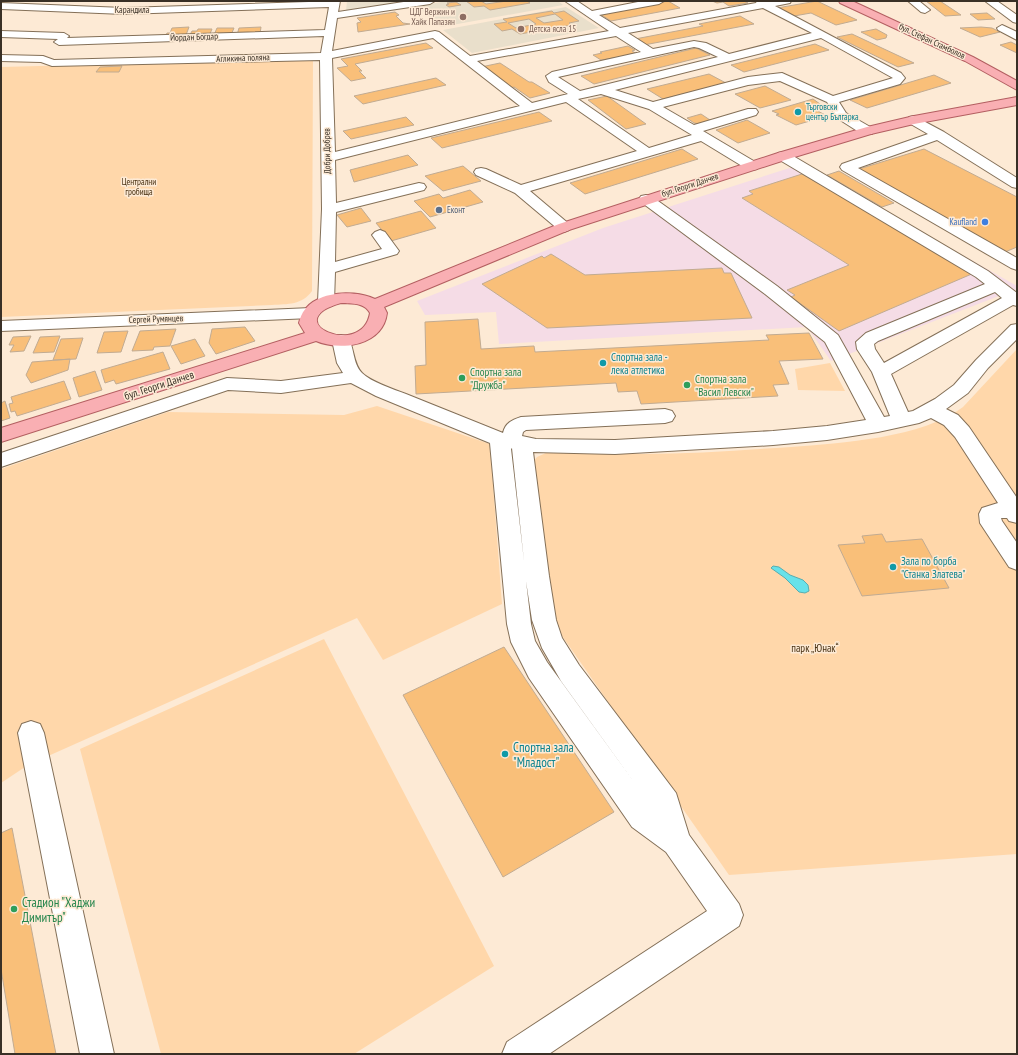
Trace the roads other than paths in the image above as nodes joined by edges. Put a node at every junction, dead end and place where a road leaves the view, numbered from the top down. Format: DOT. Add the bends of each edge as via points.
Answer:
graph roads {
  1 [pos="129,1"];
  2 [pos="430,1"];
  3 [pos="570,1"];
  4 [pos="659,1"];
  5 [pos="786,1"];
  6 [pos="844,1"];
  7 [pos="864,1"];
  8 [pos="913,1"];
  9 [pos="990,1"];
  10 [pos="760,3"];
  11 [pos="405,5"];
  12 [pos="1,6"];
  13 [pos="334,7"];
  14 [pos="87,8"];
  15 [pos="925,10"];
  16 [pos="124,11"];
  17 [pos="590,14"];
  18 [pos="415,15"];
  19 [pos="1017,20"];
  20 [pos="425,24"];
  21 [pos="1017,25"];
  22 [pos="838,30"];
  23 [pos="617,32"];
  24 [pos="330,33"];
  25 [pos="1,34"];
  26 [pos="435,34"];
  27 [pos="822,34"];
  28 [pos="1017,38"];
  29 [pos="61,39"];
  30 [pos="651,53"];
  31 [pos="326,56"];
  32 [pos="1,58"];
  33 [pos="43,59"];
  34 [pos="470,63"];
  35 [pos="727,66"];
  36 [pos="1017,76"];
  37 [pos="748,82"];
  38 [pos="1017,86"];
  39 [pos="601,90"];
  40 [pos="574,97"];
  41 [pos="832,100"];
  42 [pos="1017,101"];
  43 [pos="653,106"];
  44 [pos="530,108"];
  45 [pos="752,112"];
  46 [pos="914,120"];
  47 [pos="867,131"];
  48 [pos="698,133"];
  49 [pos="939,135"];
  50 [pos="647,152"];
  51 [pos="783,156"];
  52 [pos="327,158"];
  53 [pos="752,166"];
  54 [pos="481,172"];
  55 [pos="1017,184"];
  56 [pos="419,187"];
  57 [pos="520,190"];
  58 [pos="646,199"];
  59 [pos="329,209"];
  60 [pos="564,227"];
  61 [pos="380,235"];
  62 [pos="1017,265"];
  63 [pos="328,269"];
  64 [pos="998,285"];
  65 [pos="1015,300"];
  66 [pos="326,302"];
  67 [pos="374,305"];
  68 [pos="311,313"];
  69 [pos="1,326"];
  70 [pos="1017,329"];
  71 [pos="317,335"];
  72 [pos="341,340"];
  73 [pos="881,372"];
  74 [pos="354,377"];
  75 [pos="932,410"];
  76 [pos="665,416"];
  77 [pos="902,420"];
  78 [pos="878,425"];
  79 [pos="1,435"];
  80 [pos="511,441"];
  81 [pos="1,460"];
  82 [pos="1015,512"];
  83 [pos="1017,561"];
  84 [pos="31,733"];
  85 [pos="97,1054"];
  86 [pos="519,1054"];
  1 -- 16 [label="street"];
  2 -- 11 [label="street, Карандила"];
  3 -- 17 [label="street"];
  4 -- 17 [label="street"];
  5 -- 10 [label="street"];
  6 -- 38 [label="main road, бул. Стефан Стамболов" via="969,59"];
  7 -- 36 [label="main road, бул. Стефан Стамболов" via="983,56"];
  8 -- 15 [label="street"];
  9 -- 19 [label="street"];
  10 -- 23 [label="street"];
  10 -- 27 [label="street"];
  11 -- 13 [label="street, Карандила"];
  11 -- 18 [label="street"];
  12 -- 14 [label="street, Карандила"];
  13 -- 16 [label="street, Карандила"];
  13 -- 24 [label="street, Добри Добрев"];
  14 -- 16 [label="street, Карандила"];
  14 -- 29 [label="street"];
  17 -- 23 [label="street"];
  20 -- 26 [label="street"];
  21 -- 28 [label="street" via="1002,28"];
  22 -- 27 [label="street"];
  23 -- 30 [label="street"];
  23 -- 34 [label="street"];
  24 -- 29 [label="street, Йордан Богдар"];
  24 -- 31 [label="street, Добри Добрев"];
  25 -- 29 [label="street, Йордан Богдар"];
  26 -- 31 [label="street, Агликина поляна"];
  26 -- 34 [label="street"];
  27 -- 35 [label="street"];
  27 -- 41 [label="street" via="899,78"];
  29 -- 33 [label="street"];
  30 -- 35 [label="street" via="694,44 702,45"];
  30 -- 40 [label="street" via="552,76"];
  31 -- 33 [label="street, Агликина поляна" via="52,64"];
  31 -- 52 [label="street, Добри Добрев"];
  32 -- 33 [label="street, Агликина поляна"];
  34 -- 44 [label="street"];
  35 -- 37 [label="street"];
  35 -- 39 [label="street" via="712,62"];
  37 -- 41 [label="street" via="782,77"];
  37 -- 43 [label="street"];
  39 -- 40 [label="street"];
  39 -- 43 [label="street"];
  40 -- 44 [label="street"];
  40 -- 50 [label="street"];
  41 -- 47 [label="street" via="841,115"];
  42 -- 46 [label="main road, бул. Георги Данчев"];
  43 -- 48 [label="street"];
  44 -- 52 [label="street"];
  45 -- 48 [label="street"];
  46 -- 47 [label="main road, бул. Георги Данчев"];
  46 -- 49 [label="street"];
  47 -- 51 [label="main road, бул. Георги Данчев"];
  48 -- 50 [label="street"];
  48 -- 53 [label="street"];
  49 -- 55 [label="street"];
  49 -- 62 [label="street" via="847,167"];
  50 -- 57 [label="street"];
  51 -- 53 [label="main road, бул. Георги Данчев"];
  51 -- 64 [label="street"];
  52 -- 59 [label="street, Добри Добрев"];
  53 -- 58 [label="main road, бул. Георги Данчев"];
  54 -- 57 [label="street"];
  56 -- 59 [label="street"];
  57 -- 60 [label="street"];
  58 -- 60 [label="main road, бул. Георги Данчев"];
  58 -- 78 [label="street" via="771,290 832,339"];
  59 -- 63 [label="street, Добри Добрев"];
  60 -- 67 [label="main road, бул. Георги Данчев"];
  61 -- 63 [label="street" via="391,251"];
  63 -- 66 [label="street, Добри Добрев"];
  64 -- 65 [label="street"];
  64 -- 73 [label="street" via="865,342"];
  65 -- 73 [label="street"];
  66 -- 67 [label="main road" via="352,298"];
  66 -- 68 [label="main road"];
  67 -- 72 [label="main road" via="380,314 376,327 358,337"];
  68 -- 69 [label="street, Сергей Румянцев"];
  68 -- 71 [label="main road" via="309,327"];
  70 -- 75 [label="street" via="961,389"];
  71 -- 72 [label="main road" via="326,339"];
  71 -- 79 [label="main road, бул. Георги Данчев"];
  72 -- 74 [label="street" via="346,363"];
  73 -- 77 [label="street"];
  74 -- 80 [label="street" via="373,388"];
  74 -- 81 [label="street" via="282,387 227,384"];
  75 -- 77 [label="street"];
  75 -- 82 [label="street" via="951,420 962,432"];
  76 -- 80 [label="street" via="521,424 514,429"];
  77 -- 78 [label="street"];
  78 -- 80 [label="street" via="804,436 640,446 561,447"];
  80 -- 86 [label="street" via="518,624 523,642 538,670 642,817 676,842 728,915"];
  82 -- 83 [label="street" via="996,511 990,514 991,523"];
  84 -- 85 [label="street"];
}
